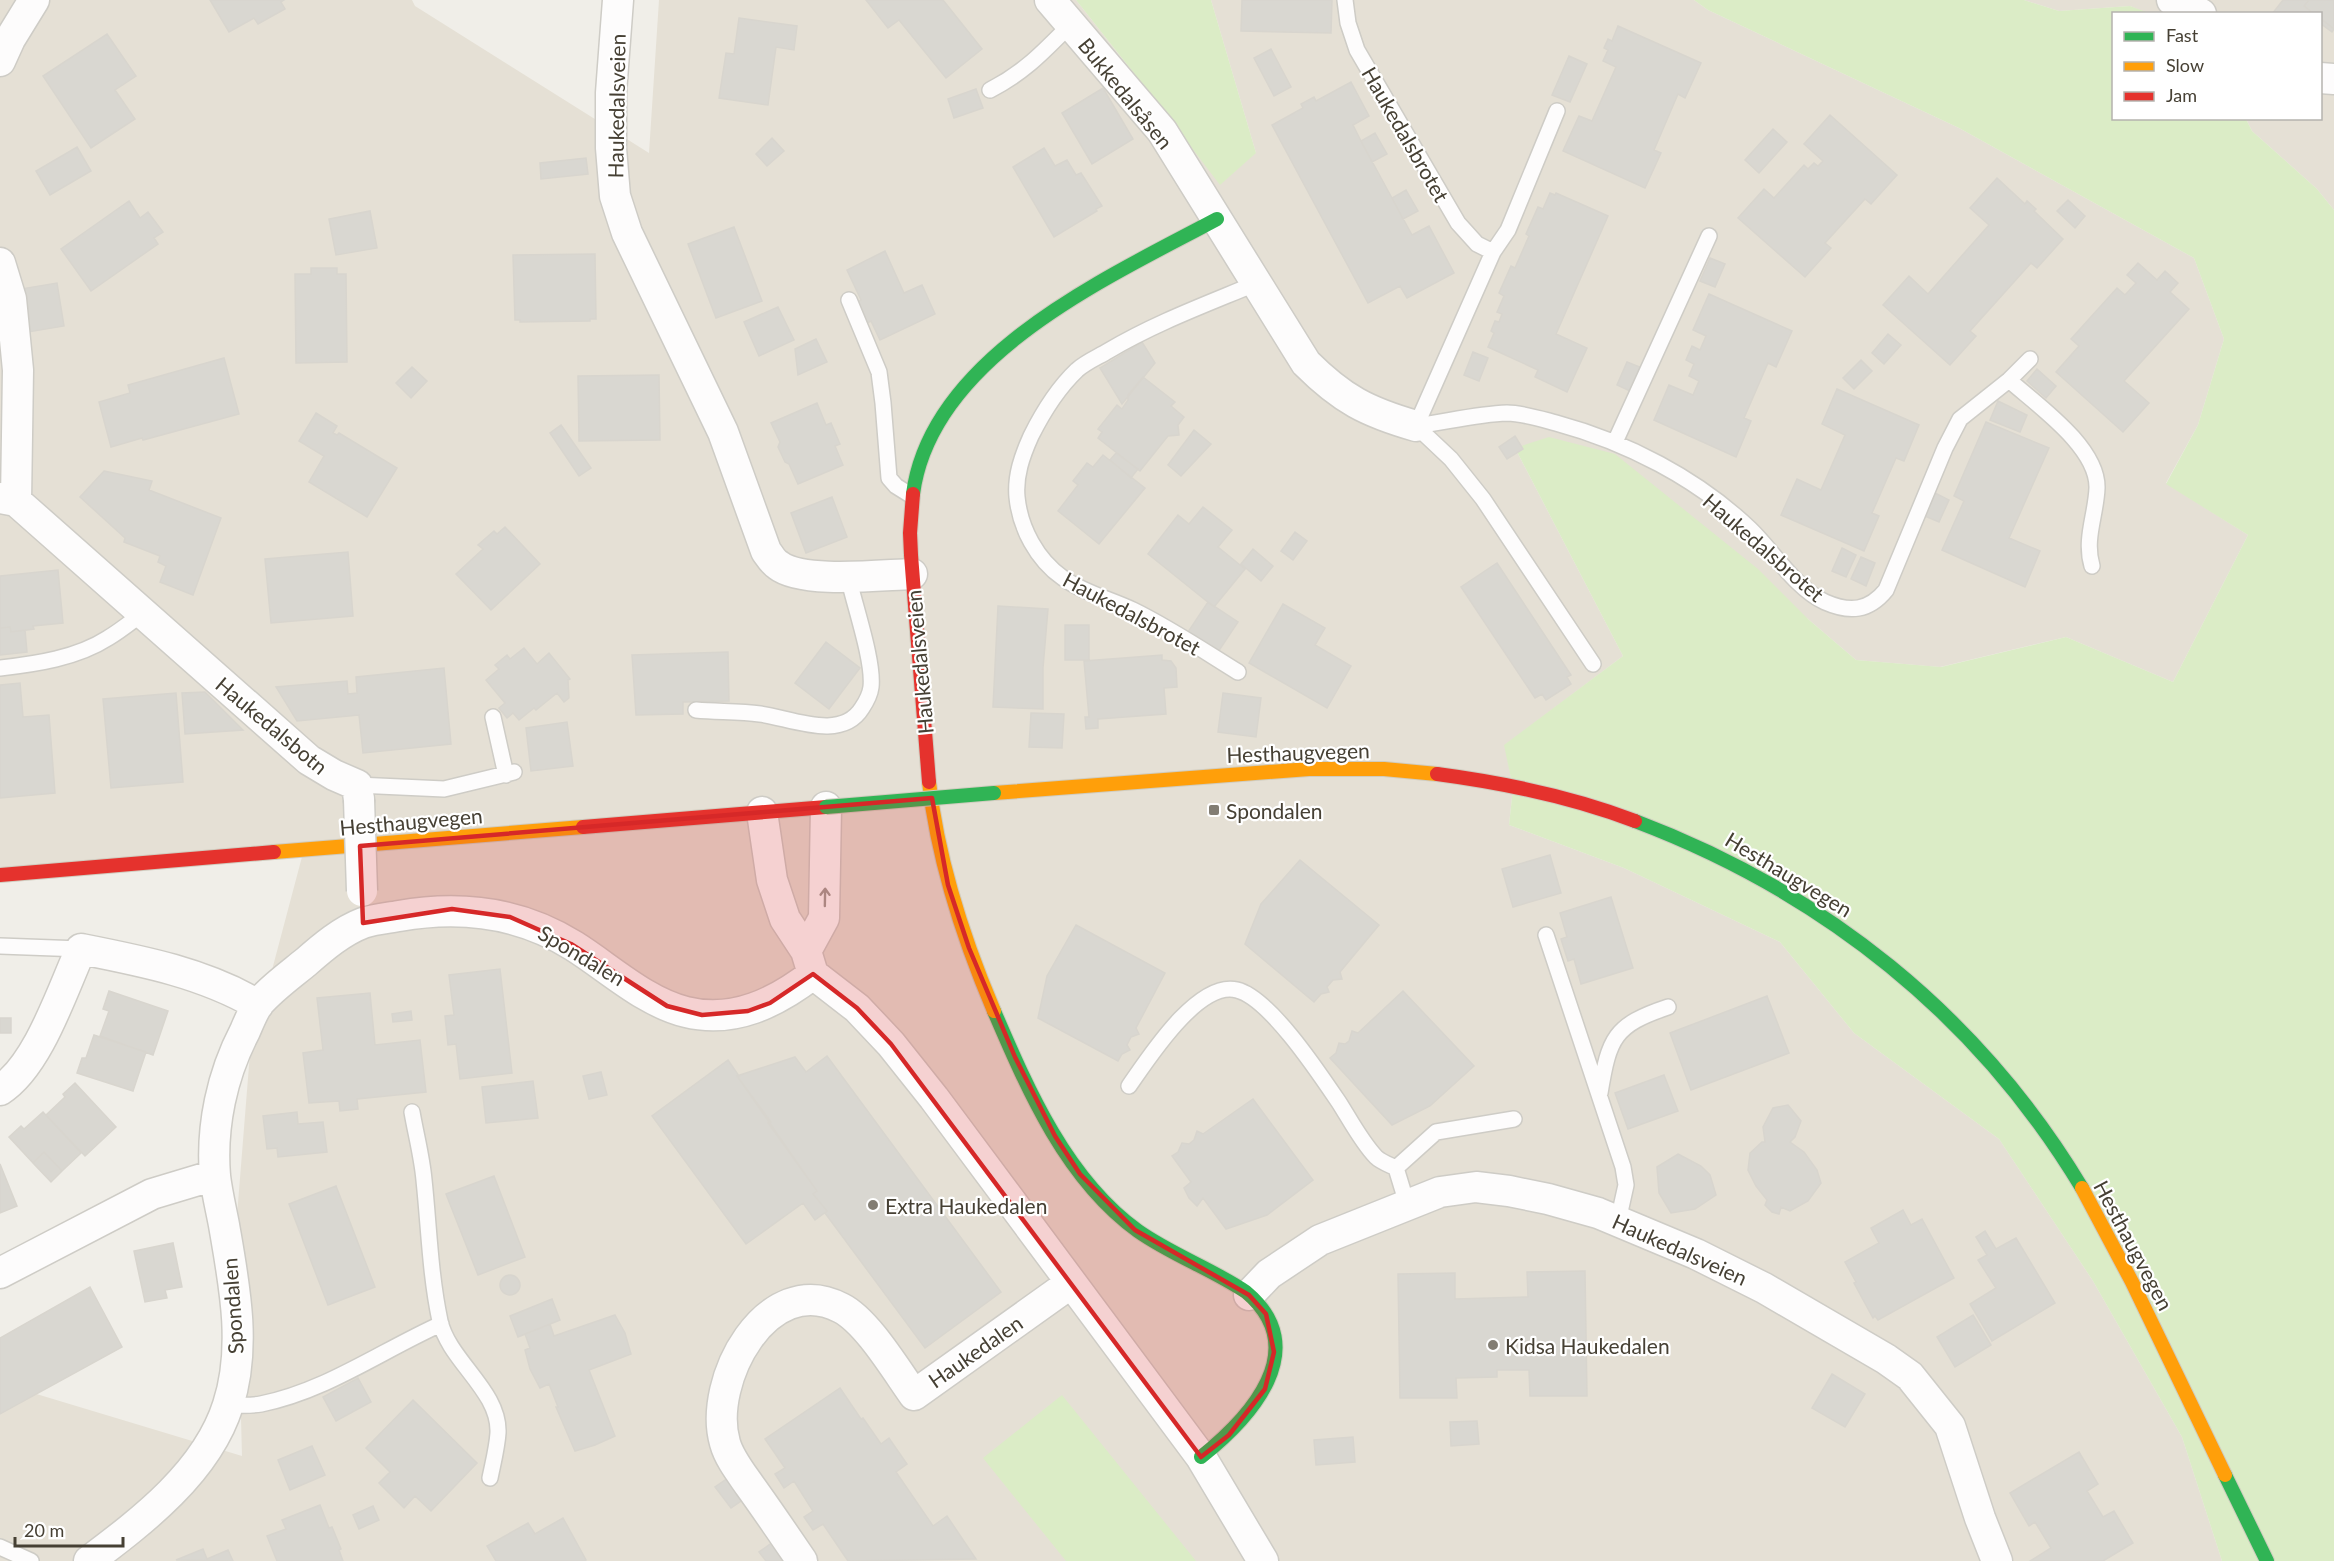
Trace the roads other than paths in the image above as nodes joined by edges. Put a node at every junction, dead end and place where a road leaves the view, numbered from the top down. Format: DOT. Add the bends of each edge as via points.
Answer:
graph roads {
  1 [pos="34,0"];
  2 [pos="618,0"];
  3 [pos="1050,0"];
  4 [pos="1345,0"];
  5 [pos="2172,0"];
  6 [pos="2198,12"];
  7 [pos="1071,24"];
  8 [pos="0,62"];
  9 [pos="990,90"];
  10 [pos="1557,111"];
  11 [pos="1217,219"];
  12 [pos="1709,236"];
  13 [pos="1493,252"];
  14 [pos="0,263"];
  15 [pos="1257,283"];
  16 [pos="849,300"];
  17 [pos="2030,359"];
  18 [pos="2009,380"];
  19 [pos="1416,426"];
  20 [pos="1614,442"];
  21 [pos="912,496"];
  22 [pos="8,500"];
  23 [pos="2092,566"];
  24 [pos="912,574"];
  25 [pos="848,576"];
  26 [pos="143,614"];
  27 [pos="1593,664"];
  28 [pos="0,668"];
  29 [pos="1238,672"];
  30 [pos="696,710"];
  31 [pos="493,717"];
  32 [pos="358,793"];
  33 [pos="826,807"];
  34 [pos="762,812"];
  35 [pos="0,875"];
  36 [pos="363,923"];
  37 [pos="1546,935"];
  38 [pos="0,946"];
  39 [pos="81,949"];
  40 [pos="810,962"];
  41 [pos="258,1005"];
  42 [pos="1668,1006"];
  43 [pos="1129,1086"];
  44 [pos="0,1090"];
  45 [pos="1600,1096"];
  46 [pos="412,1112"];
  47 [pos="1514,1119"];
  48 [pos="1396,1168"];
  49 [pos="215,1175"];
  50 [pos="1407,1204"];
  51 [pos="1618,1221"];
  52 [pos="0,1273"];
  53 [pos="1071,1283"];
  54 [pos="1249,1295"];
  55 [pos="441,1324"];
  56 [pos="228,1405"];
  57 [pos="1201,1457"];
  58 [pos="490,1478"];
  59 [pos="0,1547"];
  60 [pos="31,1561"];
  61 [pos="88,1561"];
  62 [pos="802,1561"];
  63 [pos="1263,1561"];
  64 [pos="1997,1561"];
  65 [pos="2267,1561"];
  1 -- 8 [label="street"];
  2 -- 25 [label="street, Haukedalsveien" via="611,148 615,196 627,233 723,432 766,551 777,565 793,573"];
  3 -- 7 [label="street, Bukkedalsåsen"];
  4 -- 13 [label="lane, Haukedalsbrotet" via="1357,50 1458,223 1477,244"];
  5 -- 6 [label="street"];
  7 -- 9 [label="lane" via="1032,64"];
  7 -- 11 [label="street, Bukkedalsåsen" via="1162,131"];
  10 -- 13 [label="lane" via="1508,230"];
  11 -- 15 [label="street, Haukedalsbrotet"];
  11 -- 21 [label="main road" via="1070,301 1022,332 985,365 933,430 919,462"];
  12 -- 20 [label="lane"];
  13 -- 19 [label="lane"];
  14 -- 22 [label="street, Haukedalsbotn" via="10,299 18,370"];
  15 -- 19 [label="street, Haukedalsbrotet" via="1306,363 1328,386 1355,404"];
  15 -- 29 [label="lane, Haukedalsbrotet" via="1128,339 1079,368 1055,394 1037,424 1023,454 1016,485 1019,512 1028,537 1062,577 1166,627"];
  16 -- 21 [label="lane" via="879,372 889,478"];
  17 -- 18 [label="lane, Haukedalsbrotet"];
  18 -- 20 [label="lane, Haukedalsbrotet" via="1960,419 1886,590 1862,608 1843,609 1823,602 1799,583 1750,529 1709,496 1668,469"];
  18 -- 23 [label="lane" via="2048,414 2093,464 2097,488 2089,536"];
  19 -- 20 [label="lane, Haukedalsbrotet" via="1508,413 1542,419"];
  19 -- 27 [label="lane" via="1451,459 1482,499"];
  21 -- 24 [label="main road"];
  22 -- 26 [label="street, Haukedalsbotn"];
  24 -- 25 [label="street, Haukedalsveien"];
  24 -- 54 [label="main road, Haukedalsveien" via="937,838 969,948 1015,1058 1055,1136 1105,1203 1135,1230"];
  25 -- 30 [label="lane" via="870,668 871,688 860,712 836,726 760,714"];
  26 -- 28 [label="lane" via="107,639 74,654"];
  26 -- 32 [label="street, Haukedalsbotn" via="309,760"];
  31 -- 32 [label="lane" via="510,774 444,789"];
  32 -- 36 [label="street, bridge"];
  33 -- 34 [label="main road, Hesthaugvegen"];
  40 -- 33 [label="street, one-way" via="824,918"];
  33 -- 65 [label="main road, Hesthaugvegen, bridge" via="1282,771 1409,770 1536,790 1647,823 1701,846 1805,903 1901,975 1984,1056 2054,1145 2094,1209"];
  34 -- 35 [label="main road, Hesthaugvegen"];
  34 -- 40 [label="street" via="772,880 785,919"];
  36 -- 40 [label="street, Spondalen" via="452,909 510,917 571,944 667,1006 702,1015 748,1011 770,1003 792,991"];
  36 -- 41 [label="street, Spondalen" via="336,938"];
  37 -- 45 [label="lane"];
  38 -- 39 [label="lane"];
  39 -- 41 [label="street" via="152,962 232,990"];
  39 -- 44 [label="street" via="35,1052 11,1084"];
  40 -- 53 [label="street" via="891,1044"];
  41 -- 49 [label="street, Spondalen" via="223,1080"];
  42 -- 45 [label="lane" via="1638,1017 1620,1032 1604,1067"];
  43 -- 48 [label="lane" via="1157,1045 1199,1001 1221,991 1237,990 1269,1012 1319,1073 1377,1158"];
  45 -- 51 [label="lane" via="1626,1185"];
  46 -- 55 [label="lane" via="424,1177 432,1279"];
  47 -- 48 [label="lane" via="1436,1132"];
  48 -- 50 [label="lane"];
  49 -- 52 [label="street" via="152,1194"];
  49 -- 56 [label="street, Spondalen" via="237,1318 236,1362"];
  50 -- 51 [label="street, Haukedalsveien" via="1440,1192 1476,1188 1548,1199"];
  50 -- 54 [label="street, Haukedalsveien" via="1320,1240 1269,1274"];
  51 -- 64 [label="street, Haukedalsveien" via="1764,1288 1910,1376 1950,1426"];
  53 -- 57 [label="street"];
  53 -- 62 [label="street, Haukedalen" via="914,1395 858,1320 841,1308 818,1302 788,1304 757,1327 733,1363 722,1403 725,1445"];
  54 -- 57 [label="main road, Haukedalsveien" via="1266,1314 1273,1333 1271,1372 1252,1410"];
  55 -- 56 [label="lane" via="289,1397"];
  55 -- 58 [label="lane" via="449,1343 494,1410 498,1431"];
  56 -- 61 [label="street, Spondalen" via="205,1450 168,1497"];
  57 -- 63 [label="street"];
  59 -- 60 [label="lane"];
}
